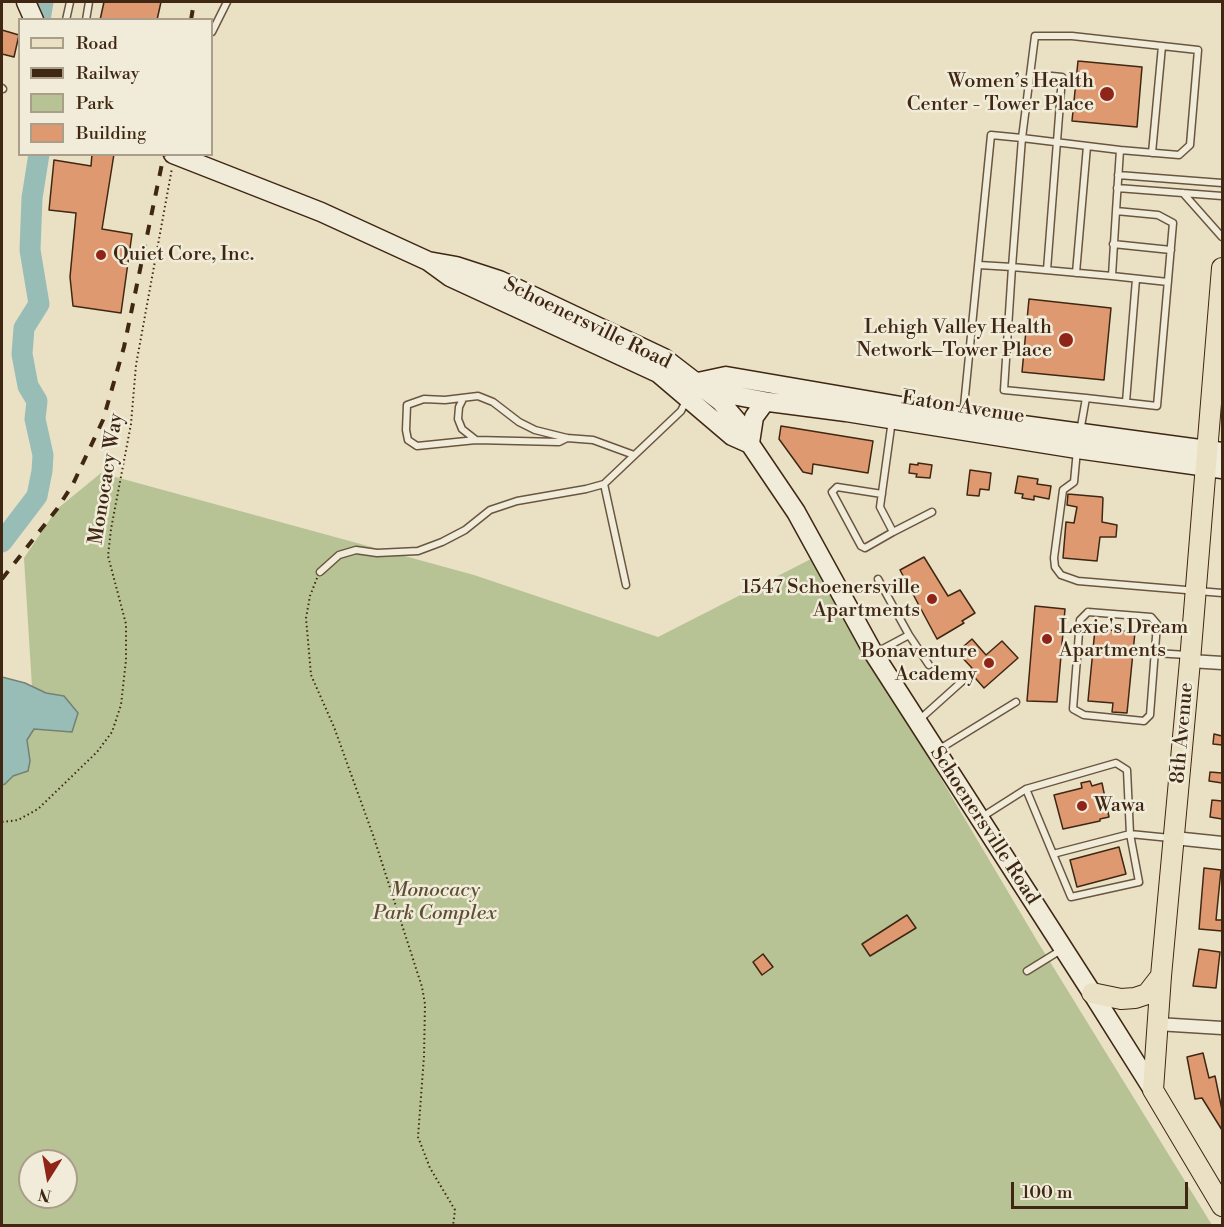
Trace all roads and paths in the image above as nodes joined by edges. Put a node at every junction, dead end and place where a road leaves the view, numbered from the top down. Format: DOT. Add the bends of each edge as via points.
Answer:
graph roads {
  1 [pos="26,2"];
  2 [pos="70,2"];
  3 [pos="89,2"];
  4 [pos="226,2"];
  5 [pos="33,18"];
  6 [pos="66,18"];
  7 [pos="86,18"];
  8 [pos="213,30"];
  9 [pos="1162,46"];
  10 [pos="1031,74"];
  11 [pos="1022,138"];
  12 [pos="1057,142"];
  13 [pos="1087,146"];
  14 [pos="1120,150"];
  15 [pos="1152,153"];
  16 [pos="174,156"];
  17 [pos="177,156"];
  18 [pos="1118,175"];
  19 [pos="1222,183"];
  20 [pos="1117,188"];
  21 [pos="1183,192"];
  22 [pos="1222,196"];
  23 [pos="1116,211"];
  24 [pos="1222,237"];
  25 [pos="1113,244"];
  26 [pos="1171,250"];
  27 [pos="428,261"];
  28 [pos="979,265"];
  29 [pos="1012,267"];
  30 [pos="1222,268"];
  31 [pos="1047,270"];
  32 [pos="1076,273"];
  33 [pos="1112,276"];
  34 [pos="1136,279"];
  35 [pos="1168,282"];
  36 [pos="658,373"];
  37 [pos="692,390"];
  38 [pos="1086,398"];
  39 [pos="464,399"];
  40 [pos="769,402"];
  41 [pos="1126,402"];
  42 [pos="963,416"];
  43 [pos="892,419"];
  44 [pos="567,438"];
  45 [pos="476,440"];
  46 [pos="1079,441"];
  47 [pos="750,444"];
  48 [pos="634,455"];
  49 [pos="1215,459"];
  50 [pos="604,484"];
  51 [pos="882,494"];
  52 [pos="932,512"];
  53 [pos="893,532"];
  54 [pos="320,572"];
  55 [pos="878,579"];
  56 [pos="626,585"];
  57 [pos="1196,591"];
  58 [pos="1222,593"];
  59 [pos="909,635"];
  60 [pos="1155,653"];
  61 [pos="874,654"];
  62 [pos="1190,658"];
  63 [pos="1222,663"];
  64 [pos="929,665"];
  65 [pos="968,676"];
  66 [pos="1016,702"];
  67 [pos="917,722"];
  68 [pos="935,752"];
  69 [pos="1026,789"];
  70 [pos="979,819"];
  71 [pos="2,822"];
  72 [pos="1130,834"];
  73 [pos="1174,838"];
  74 [pos="1222,843"];
  75 [pos="1053,854"];
  76 [pos="1064,949"];
  77 [pos="1027,971"];
  78 [pos="1161,976"];
  79 [pos="1092,993"];
  80 [pos="1157,1024"];
  81 [pos="1222,1028"];
  82 [pos="1153,1090"];
  83 [pos="1222,1206"];
  84 [pos="453,1226"];
  1 -- 5 [label="main road"];
  2 -- 6 [label="lane"];
  3 -- 7 [label="lane"];
  4 -- 8 [label="lane"];
  9 -- 10 [label="lane" via="1035,36"];
  9 -- 15 [label="lane"];
  9 -- 15 [label="lane" via="1198,50 1191,145 1179,155"];
  10 -- 11 [label="lane"];
  10 -- 12 [label="lane" via="1062,77"];
  11 -- 12 [label="lane"];
  11 -- 28 [label="lane" via="991,135"];
  11 -- 29 [label="lane"];
  12 -- 13 [label="lane"];
  12 -- 31 [label="lane"];
  13 -- 14 [label="lane"];
  13 -- 32 [label="lane"];
  14 -- 15 [label="lane"];
  14 -- 18 [label="lane"];
  16 -- 71 [label="path, Monocacy Way" via="136,365 131,423 108,556 126,624 121,705 112,732 97,752 38,809 18,820"];
  17 -- 27 [label="main road, Schoenersville Road" via="321,212"];
  18 -- 19 [label="lane"];
  18 -- 20 [label="lane"];
  20 -- 21 [label="lane"];
  20 -- 23 [label="lane"];
  21 -- 22 [label="lane"];
  21 -- 24 [label="lane"];
  23 -- 25 [label="lane"];
  23 -- 26 [label="lane" via="1158,215 1173,223"];
  25 -- 26 [label="lane"];
  25 -- 33 [label="lane"];
  26 -- 35 [label="lane"];
  27 -- 36 [label="main road, Schoenersville Road" via="450,277"];
  27 -- 37 [label="main road, Schoenersville Road" via="499,280 664,358"];
  28 -- 29 [label="lane"];
  28 -- 42 [label="lane"];
  29 -- 31 [label="lane"];
  29 -- 38 [label="lane" via="1004,390"];
  30 -- 49 [label="main road, 8th Avenue"];
  31 -- 32 [label="lane"];
  32 -- 33 [label="lane"];
  33 -- 34 [label="lane"];
  34 -- 35 [label="lane"];
  34 -- 41 [label="lane"];
  35 -- 41 [label="lane" via="1157,406"];
  36 -- 37 [label="main road, Eaton Avenue"];
  37 -- 40 [label="main road, Eaton Avenue"];
  37 -- 42 [label="main road, Eaton Avenue" via="726,376"];
  37 -- 47 [label="main road, Schoenersville Road" via="726,408 744,429"];
  37 -- 48 [label="lane" via="681,411"];
  38 -- 41 [label="lane"];
  38 -- 46 [label="lane"];
  39 -- 44 [label="lane" via="478,396 535,430"];
  39 -- 45 [label="lane" via="458,419 462,429"];
  39 -- 45 [label="lane" via="424,399 407,405 408,440 417,446"];
  40 -- 43 [label="main road, Eaton Avenue"];
  40 -- 47 [label="main road" via="754,417"];
  42 -- 46 [label="main road, Eaton Avenue"];
  43 -- 46 [label="main road, Eaton Avenue"];
  43 -- 51 [label="lane"];
  44 -- 45 [label="lane" via="559,442"];
  44 -- 48 [label="lane" via="593,440"];
  46 -- 49 [label="main road, Eaton Avenue"];
  46 -- 57 [label="lane" via="1074,483 1063,490 1054,558 1061,575 1078,581"];
  47 -- 61 [label="main road, Schoenersville Road" via="807,530"];
  48 -- 50 [label="lane"];
  49 -- 57 [label="main road, 8th Avenue"];
  50 -- 54 [label="lane" via="490,510 465,530 418,551 356,550 339,555"];
  50 -- 56 [label="lane"];
  51 -- 53 [label="lane" via="880,507"];
  51 -- 53 [label="lane" via="837,487 832,492 861,546 865,548"];
  52 -- 53 [label="lane"];
  54 -- 84 [label="path" via="306,618 311,675 373,835 422,987 424,1056 418,1137 430,1168 455,1210"];
  55 -- 59 [label="lane"];
  57 -- 58 [label="lane"];
  57 -- 62 [label="main road, 8th Avenue"];
  59 -- 61 [label="lane"];
  59 -- 64 [label="lane"];
  60 -- 60 [label="lane" via="1157,624 1151,617 1088,612 1080,620 1073,709 1084,715 1144,721 1150,715"];
  60 -- 62 [label="lane"];
  61 -- 67 [label="main road, Schoenersville Road"];
  62 -- 63 [label="street"];
  62 -- 73 [label="main road, 8th Avenue"];
  65 -- 67 [label="lane"];
  66 -- 68 [label="lane"];
  67 -- 68 [label="main road, Schoenersville Road"];
  68 -- 70 [label="main road, Schoenersville Road"];
  69 -- 70 [label="lane"];
  69 -- 72 [label="lane" via="1116,763 1127,770"];
  69 -- 75 [label="lane"];
  70 -- 76 [label="main road, Schoenersville Road"];
  72 -- 73 [label="lane"];
  72 -- 75 [label="lane"];
  72 -- 75 [label="lane" via="1139,882 1071,897"];
  73 -- 74 [label="street"];
  73 -- 78 [label="main road, 8th Avenue"];
  76 -- 77 [label="lane"];
  76 -- 79 [label="main road, Schoenersville Road"];
  78 -- 79 [label="main road" via="1147,994 1135,998"];
  78 -- 80 [label="main road, 8th Avenue"];
  79 -- 82 [label="main road, Schoenersville Road"];
  80 -- 81 [label="street"];
  80 -- 82 [label="main road, 8th Avenue"];
  82 -- 83 [label="main road, Schoenersville Road"];
}
